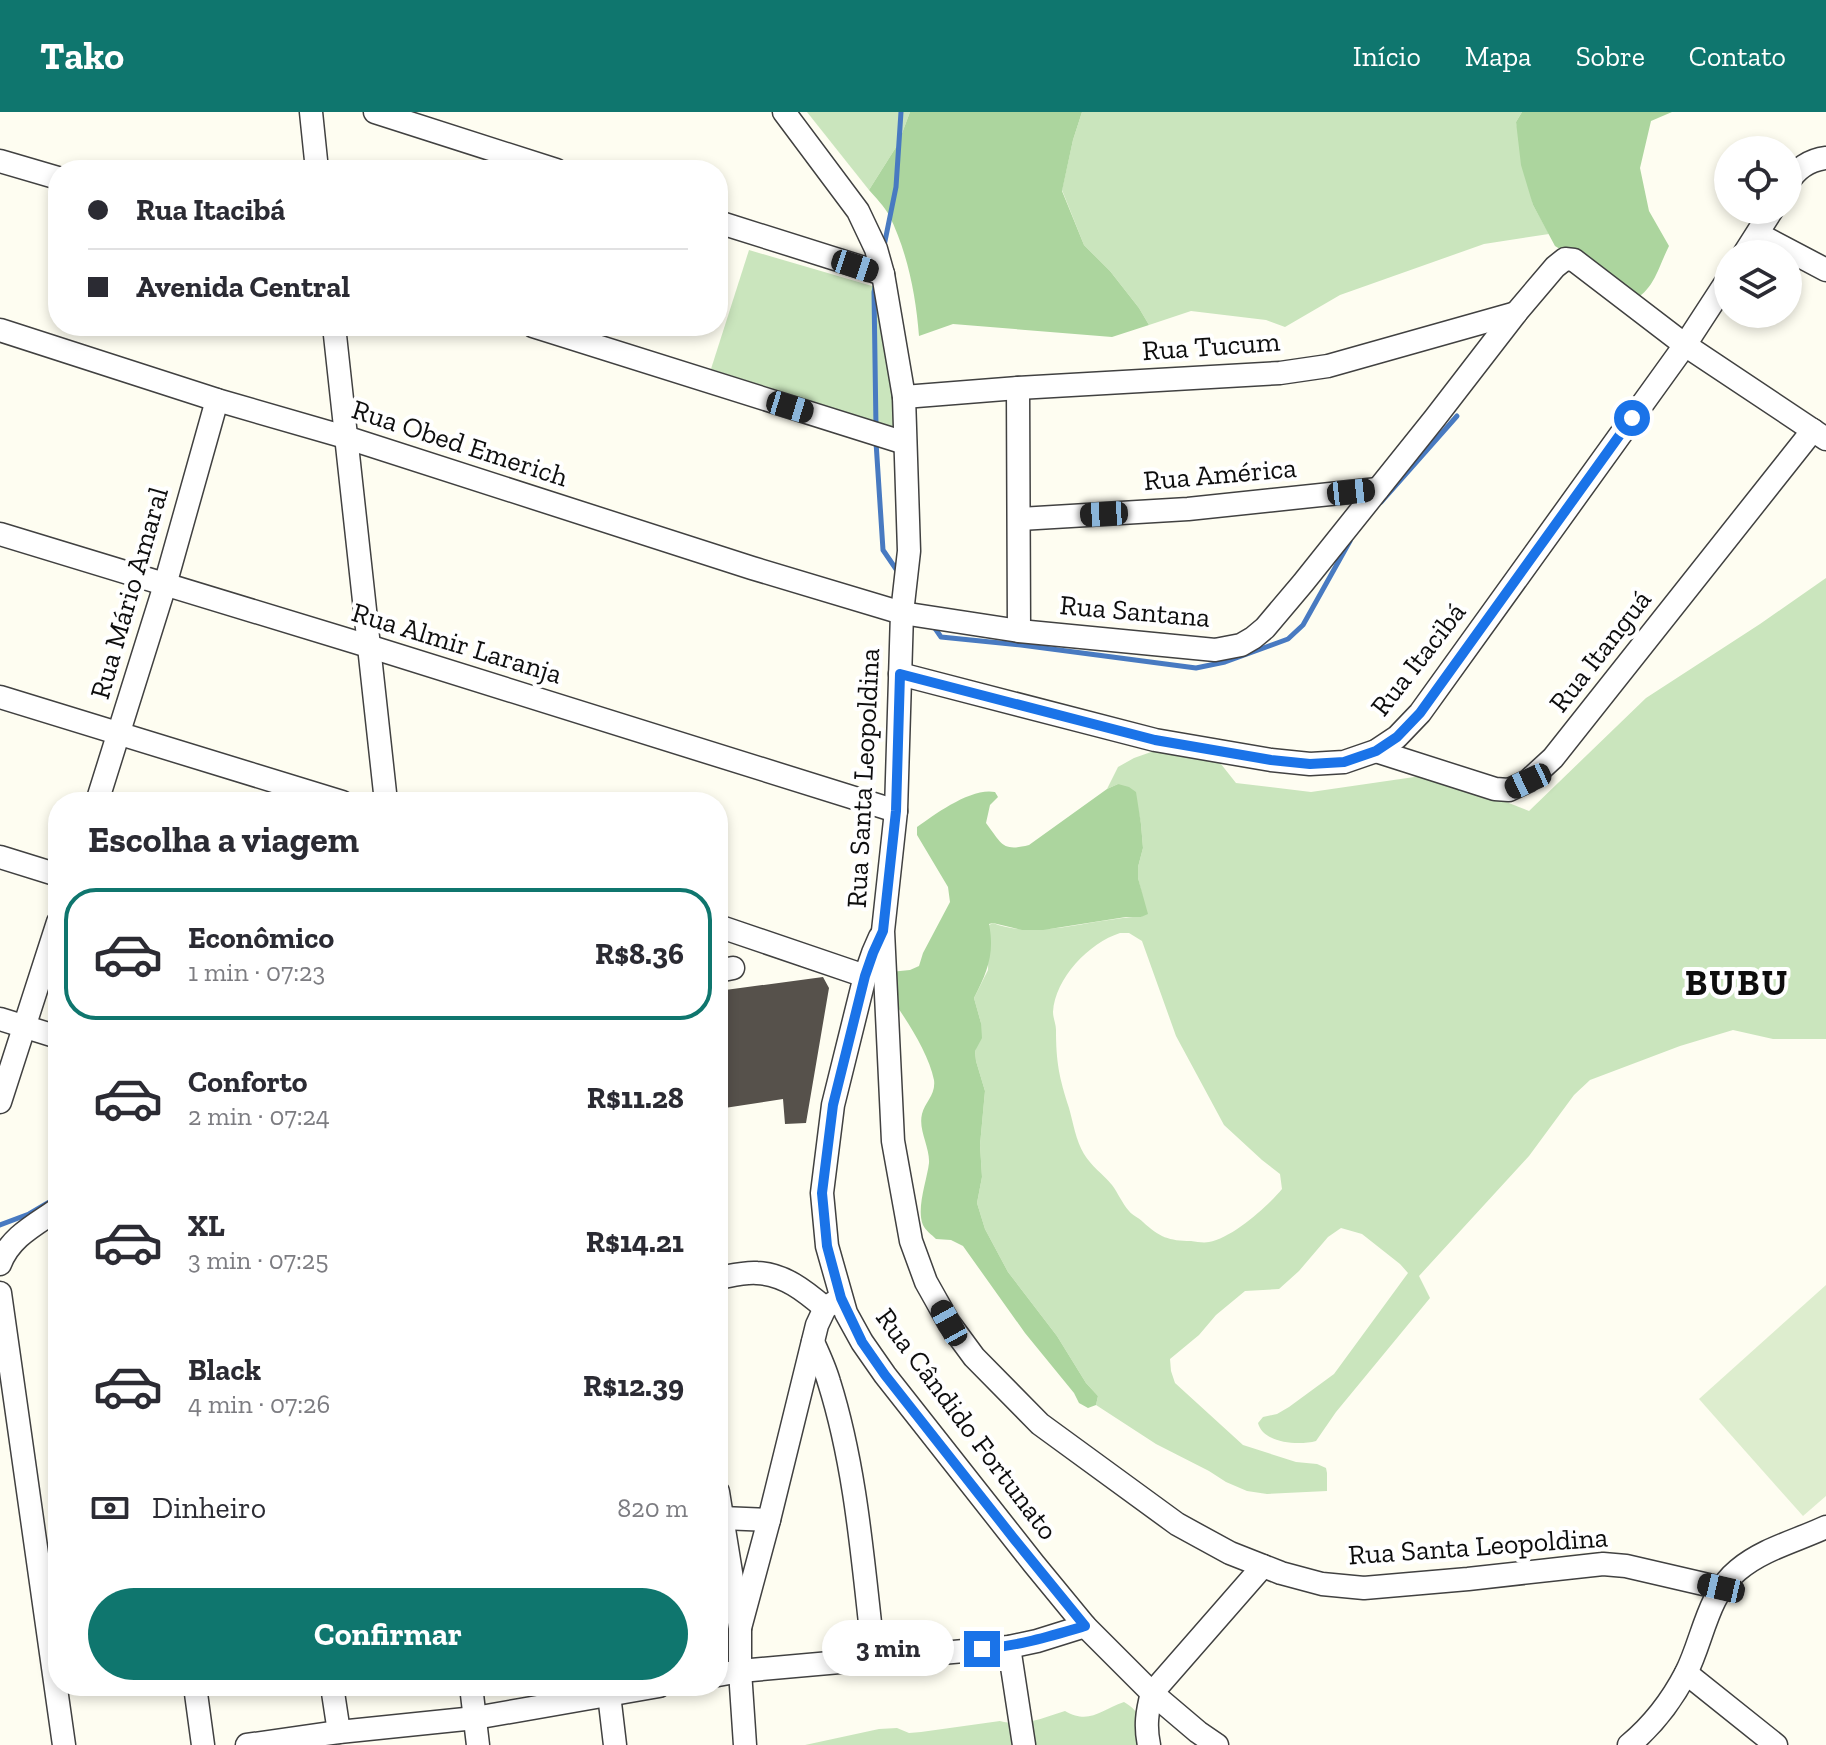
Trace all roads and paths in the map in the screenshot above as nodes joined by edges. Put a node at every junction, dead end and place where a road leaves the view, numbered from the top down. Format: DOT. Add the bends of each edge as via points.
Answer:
graph roads {
  1 [pos="311,112"];
  2 [pos="375,112"];
  3 [pos="784,112"];
  4 [pos="1826,158"];
  5 [pos="316,160"];
  6 [pos="525,160"];
  7 [pos="0,161"];
  8 [pos="1802,167"];
  9 [pos="48,175"];
  10 [pos="1764,224"];
  11 [pos="728,225"];
  12 [pos="1758,234"];
  13 [pos="1754,240"];
  14 [pos="1826,270"];
  15 [pos="883,274"];
  16 [pos="1714,300"];
  17 [pos="1516,313"];
  18 [pos="0,330"];
  19 [pos="335,336"];
  20 [pos="565,336"];
  21 [pos="1685,345"];
  22 [pos="1018,388"];
  23 [pos="904,397"];
  24 [pos="217,400"];
  25 [pos="1820,435"];
  26 [pos="345,437"];
  27 [pos="905,443"];
  28 [pos="1378,489"];
  29 [pos="1020,519"];
  30 [pos="0,534"];
  31 [pos="165,585"];
  32 [pos="902,613"];
  33 [pos="1019,631"];
  34 [pos="368,646"];
  35 [pos="900,674"];
  36 [pos="0,697"];
  37 [pos="119,733"];
  38 [pos="1376,751"];
  39 [pos="100,792"];
  40 [pos="310,792"];
  41 [pos="385,792"];
  42 [pos="896,811"];
  43 [pos="0,857"];
  44 [pos="48,872"];
  45 [pos="728,929"];
  46 [pos="883,931"];
  47 [pos="48,954"];
  48 [pos="865,976"];
  49 [pos="0,1019"];
  50 [pos="25,1027"];
  51 [pos="48,1034"];
  52 [pos="0,1102"];
  53 [pos="48,1216"];
  54 [pos="0,1264"];
  55 [pos="728,1276"];
  56 [pos="0,1293"];
  57 [pos="833,1303"];
  58 [pos="813,1342"];
  59 [pos="5,1362"];
  60 [pos="728,1518"];
  61 [pos="769,1520"];
  62 [pos="1826,1527"];
  63 [pos="728,1555"];
  64 [pos="1263,1566"];
  65 [pos="1721,1588"];
  66 [pos="1085,1626"];
  67 [pos="740,1628"];
  68 [pos="48,1641"];
  69 [pos="1009,1647"];
  70 [pos="874,1658"];
  71 [pos="729,1673"];
  72 [pos="1686,1673"];
  73 [pos="1152,1693"];
  74 [pos="56,1696"];
  75 [pos="196,1696"];
  76 [pos="334,1696"];
  77 [pos="472,1696"];
  78 [pos="584,1696"];
  79 [pos="610,1696"];
  80 [pos="475,1718"];
  81 [pos="339,1732"];
  82 [pos="64,1745"];
  83 [pos="203,1745"];
  84 [pos="247,1745"];
  85 [pos="478,1745"];
  86 [pos="615,1745"];
  87 [pos="745,1745"];
  88 [pos="1024,1745"];
  89 [pos="1149,1745"];
  90 [pos="1217,1745"];
  91 [pos="1629,1745"];
  92 [pos="1776,1745"];
  1 -- 5 [label="street"];
  2 -- 6 [label="street"];
  3 -- 15 [label="street, Rua Santa Leopoldina" via="858,211"];
  4 -- 8 [label="street"];
  7 -- 9 [label="street"];
  10 -- 12 [label="street"];
  11 -- 15 [label="street"];
  12 -- 13 [label="street"];
  12 -- 14 [label="street"];
  15 -- 23 [label="street, Rua Santa Leopoldina"];
  16 -- 21 [label="street, Rua Itacibá"];
  17 -- 21 [label="street, Rua Santana" via="1555,267 1565,259 1574,260"];
  17 -- 22 [label="street, Rua Tucum" via="1292,372"];
  17 -- 28 [label="street, Rua Santana"];
  18 -- 24 [label="street, Rua Obed Emerich"];
  19 -- 26 [label="street"];
  20 -- 27 [label="street"];
  21 -- 25 [label="street"];
  21 -- 38 [label="street, Rua Itacibá" via="1420,713"];
  22 -- 23 [label="street, Rua Tucum"];
  22 -- 29 [label="street"];
  23 -- 27 [label="street, Rua Santa Leopoldina"];
  24 -- 26 [label="street, Rua Obed Emerich"];
  24 -- 31 [label="street, Rua Mário Amaral"];
  25 -- 38 [label="street, Rua Itanguá" via="1553,758 1528,781 1509,790 1495,789"];
  26 -- 32 [label="street, Rua Obed Emerich"];
  26 -- 34 [label="street"];
  27 -- 32 [label="street, Rua Santa Leopoldina" via="909,551"];
  28 -- 29 [label="street, Rua América" via="1188,509"];
  28 -- 33 [label="street, Rua Santana" via="1274,617 1241,645 1215,650"];
  29 -- 33 [label="street"];
  30 -- 31 [label="street, Rua Almir Laranja"];
  31 -- 34 [label="street, Rua Almir Laranja"];
  31 -- 37 [label="street, Rua Mário Amaral"];
  32 -- 33 [label="street, Rua Santana"];
  32 -- 35 [label="street, Rua Santa Leopoldina"];
  34 -- 41 [label="street"];
  34 -- 42 [label="street, Rua Almir Laranja"];
  35 -- 38 [label="street, Rua Itacibá" via="1155,740 1271,760 1344,762"];
  35 -- 42 [label="street, Rua Santa Leopoldina"];
  36 -- 37 [label="street"];
  37 -- 39 [label="street, Rua Mário Amaral"];
  37 -- 40 [label="street"];
  42 -- 46 [label="street, Rua Santa Leopoldina"];
  43 -- 44 [label="street"];
  45 -- 48 [label="street"];
  46 -- 48 [label="street, Rua Cândido Fortunato"];
  46 -- 64 [label="street, Rua Santa Leopoldina" via="893,1141 901,1195 926,1282 949,1323 974,1357 1040,1424 1177,1524"];
  47 -- 50 [label="street"];
  48 -- 57 [label="street, Rua Cândido Fortunato" via="833,1105 822,1193"];
  49 -- 50 [label="street"];
  50 -- 51 [label="street"];
  50 -- 52 [label="street"];
  53 -- 54 [label="street" via="9,1245"];
  55 -- 57 [label="street" via="755,1272 775,1276"];
  56 -- 59 [label="street"];
  57 -- 58 [label="street" via="817,1325"];
  57 -- 66 [label="street, Rua Cândido Fortunato"];
  58 -- 61 [label="street"];
  58 -- 70 [label="street" via="829,1380 854,1494"];
  59 -- 68 [label="street"];
  60 -- 61 [label="street"];
  61 -- 67 [label="street"];
  62 -- 65 [label="street" via="1760,1554"];
  63 -- 67 [label="street"];
  64 -- 65 [label="street, Rua Santa Leopoldina" via="1322,1584 1364,1588 1603,1564"];
  64 -- 73 [label="street"];
  65 -- 72 [label="street"];
  66 -- 69 [label="street"];
  66 -- 73 [label="street, Rua Cândido Fortunato"];
  67 -- 71 [label="street"];
  69 -- 70 [label="street"];
  69 -- 88 [label="street"];
  70 -- 71 [label="street"];
  71 -- 87 [label="street"];
  72 -- 91 [label="street" via="1662,1712"];
  72 -- 92 [label="street"];
  73 -- 89 [label="street" via="1146,1717"];
  73 -- 90 [label="street, Rua Cândido Fortunato"];
  74 -- 82 [label="street"];
  75 -- 83 [label="street"];
  76 -- 81 [label="street"];
  77 -- 80 [label="street"];
  78 -- 80 [label="street"];
  79 -- 86 [label="street"];
  80 -- 81 [label="street"];
  80 -- 85 [label="street"];
  81 -- 84 [label="street"];
}
